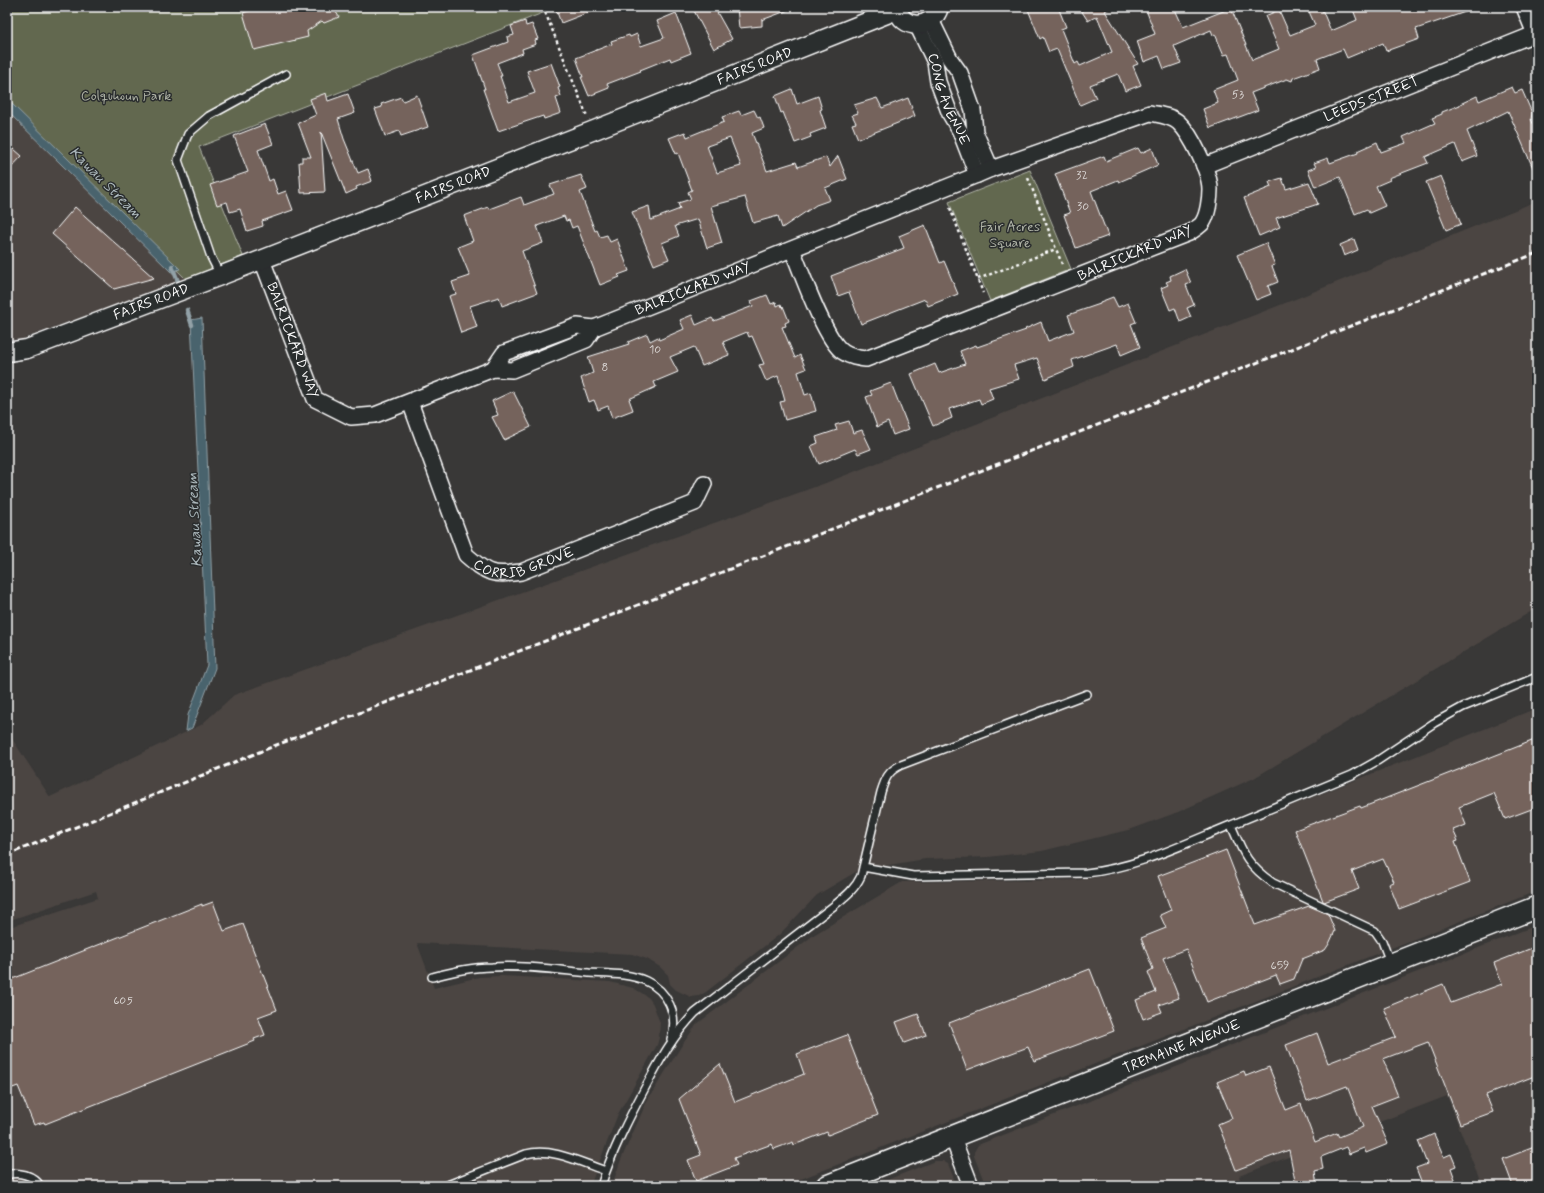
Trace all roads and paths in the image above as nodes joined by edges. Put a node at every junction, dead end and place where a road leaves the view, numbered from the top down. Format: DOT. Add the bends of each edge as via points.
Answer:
graph roads {
  1 [pos="543,7"];
  2 [pos="1524,7"];
  3 [pos="897,8"];
  4 [pos="929,17"];
  5 [pos="1536,33"];
  6 [pos="286,74"];
  7 [pos="592,131"];
  8 [pos="1204,166"];
  9 [pos="991,169"];
  10 [pos="976,175"];
  11 [pos="1028,178"];
  12 [pos="950,208"];
  13 [pos="792,249"];
  14 [pos="1056,249"];
  15 [pos="262,260"];
  16 [pos="1062,264"];
  17 [pos="220,276"];
  18 [pos="978,279"];
  19 [pos="983,293"];
  20 [pos="7,352"];
  21 [pos="410,402"];
  22 [pos="704,484"];
  23 [pos="1537,677"];
  24 [pos="1087,694"];
  25 [pos="1231,825"];
  26 [pos="863,867"];
  27 [pos="1537,907"];
  28 [pos="1391,965"];
  29 [pos="432,978"];
  30 [pos="670,1043"];
  31 [pos="952,1136"];
  32 [pos="606,1171"];
  33 [pos="7,1175"];
  34 [pos="40,1186"];
  35 [pos="444,1186"];
  36 [pos="601,1186"];
  37 [pos="827,1186"];
  38 [pos="971,1186"];
  1 -- 7 [label="path"];
  2 -- 5 [label="street"];
  3 -- 4 [label="street" via="904,21"];
  3 -- 7 [label="street, FAIRS ROAD"];
  4 -- 9 [label="street, CONG AVENUE" via="960,74 973,110 975,132"];
  4 -- 10 [label="street, CONG AVENUE" via="938,82"];
  5 -- 8 [label="street, LEEDS STREET"];
  6 -- 17 [label="lane" via="209,116 188,134 178,160"];
  7 -- 15 [label="street, FAIRS ROAD"];
  8 -- 9 [label="street, BALRICKARD WAY" via="1192,140 1179,122 1150,113"];
  8 -- 13 [label="street, BALRICKARD WAY" via="1210,188 1207,212 1203,223 1189,233 866,359 842,352 829,336"];
  9 -- 10 [label="street, BALRICKARD WAY"];
  10 -- 13 [label="street, BALRICKARD WAY"];
  11 -- 14 [label="path"];
  12 -- 18 [label="path"];
  13 -- 21 [label="street, BALRICKARD WAY" via="594,328 586,340 512,370 493,369"];
  14 -- 16 [label="path"];
  14 -- 18 [label="path"];
  15 -- 17 [label="street, FAIRS ROAD"];
  15 -- 21 [label="street, BALRICKARD WAY" via="315,399 351,417 375,415"];
  17 -- 20 [label="street, FAIRS ROAD" via="27,349"];
  18 -- 19 [label="path"];
  21 -- 22 [label="street, CORRIB GROVE" via="466,555 481,568 500,575 521,572 695,503"];
  23 -- 25 [label="lane" via="1434,723 1352,775"];
  24 -- 26 [label="lane" via="908,762 890,772 881,792"];
  25 -- 26 [label="lane" via="1135,863 1100,872 913,876"];
  25 -- 28 [label="lane" via="1242,852 1259,874 1286,890 1374,931 1382,941"];
  26 -- 30 [label="lane" via="858,884 852,891 695,1013"];
  27 -- 28 [label="main road, TREMAINE AVENUE"];
  28 -- 31 [label="main road, TREMAINE AVENUE"];
  29 -- 30 [label="lane" via="492,967 638,977 656,987 672,1008 674,1024"];
  30 -- 32 [label="lane" via="629,1118"];
  31 -- 37 [label="main road, TREMAINE AVENUE"];
  31 -- 38 [label="street"];
  32 -- 35 [label="lane" via="553,1153 540,1152 526,1154"];
  32 -- 36 [label="lane"];
  33 -- 34 [label="lane" via="26,1175"];
}
